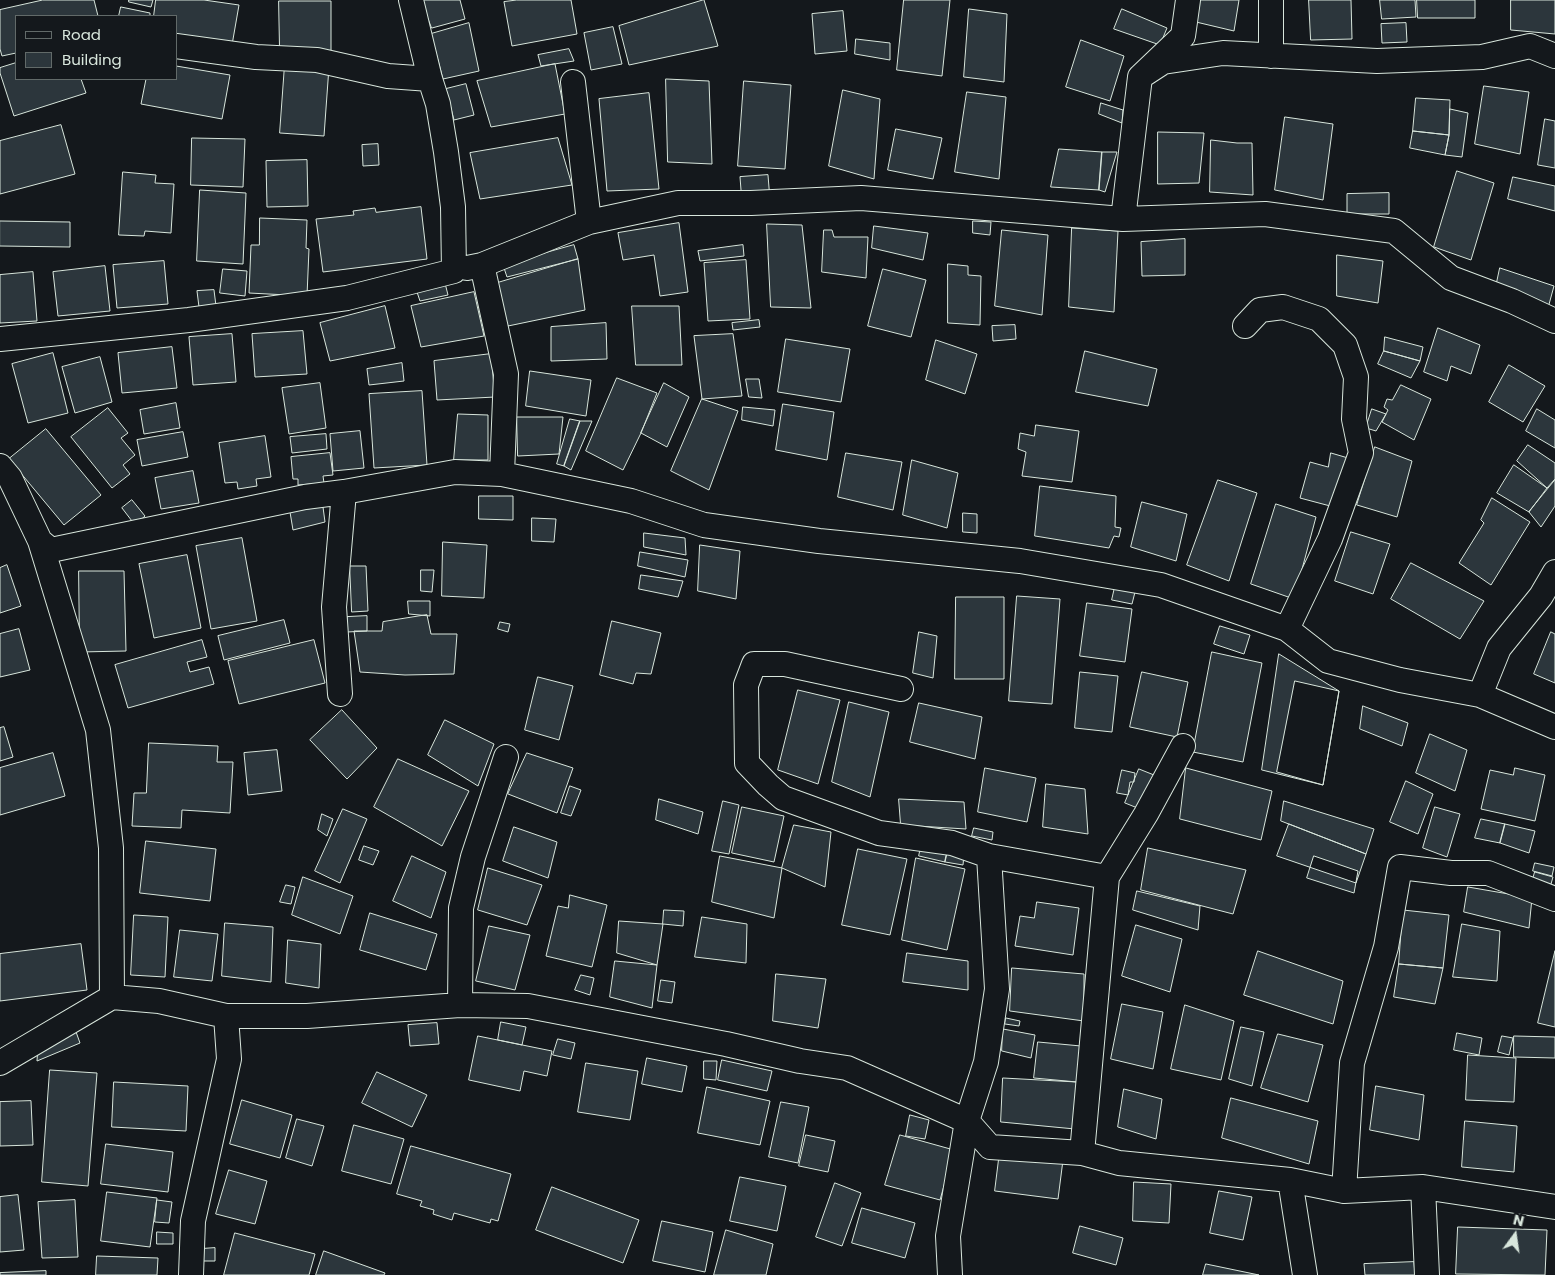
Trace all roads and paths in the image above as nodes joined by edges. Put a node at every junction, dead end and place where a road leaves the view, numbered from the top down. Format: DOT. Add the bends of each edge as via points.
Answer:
graph roads {
  1 [pos="411,0"];
  2 [pos="1188,0"];
  3 [pos="1272,0"];
  4 [pos="178,46"];
  5 [pos="1272,56"];
  6 [pos="1555,56"];
  7 [pos="1140,78"];
  8 [pos="430,79"];
  9 [pos="573,82"];
  10 [pos="1123,219"];
  11 [pos="589,222"];
  12 [pos="482,265"];
  13 [pos="454,271"];
  14 [pos="1554,317"];
  15 [pos="1245,326"];
  16 [pos="0,339"];
  17 [pos="0,466"];
  18 [pos="502,474"];
  19 [pos="344,492"];
  20 [pos="40,541"];
  21 [pos="1555,572"];
  22 [pos="1287,629"];
  23 [pos="901,689"];
  24 [pos="340,694"];
  25 [pos="1480,695"];
  26 [pos="1555,727"];
  27 [pos="1183,746"];
  28 [pos="506,757"];
  29 [pos="989,856"];
  30 [pos="1107,877"];
  31 [pos="1555,899"];
  32 [pos="112,997"];
  33 [pos="460,1005"];
  34 [pos="226,1016"];
  35 [pos="0,1063"];
  36 [pos="967,1121"];
  37 [pos="1082,1153"];
  38 [pos="1290,1180"];
  39 [pos="1423,1187"];
  40 [pos="1344,1190"];
  41 [pos="1555,1207"];
  42 [pos="191,1275"];
  43 [pos="950,1275"];
  44 [pos="1304,1275"];
  45 [pos="1427,1275"];
  1 -- 8 [label="street"];
  2 -- 7 [label="street" via="1183,36"];
  3 -- 5 [label="street"];
  4 -- 8 [label="street" via="256,57 317,60 388,76"];
  5 -- 6 [label="street" via="1377,61 1482,57 1530,46"];
  5 -- 7 [label="street" via="1222,53 1163,62"];
  7 -- 10 [label="street"];
  8 -- 13 [label="street" via="438,104 453,207"];
  9 -- 11 [label="street"];
  10 -- 11 [label="street" via="861,198 678,203"];
  10 -- 14 [label="street" via="1265,214 1394,231 1451,278"];
  11 -- 12 [label="street"];
  12 -- 13 [label="street"];
  12 -- 18 [label="street" via="506,374"];
  13 -- 16 [label="street" via="338,299 189,320"];
  15 -- 22 [label="street" via="1260,310 1283,307 1319,319 1345,345 1356,377 1354,419 1361,453 1330,539"];
  17 -- 20 [label="street" via="10,478"];
  18 -- 19 [label="street" via="455,472"];
  18 -- 22 [label="street" via="630,500 704,525 820,541 1020,561 1161,585"];
  19 -- 20 [label="street" via="305,497 51,550"];
  19 -- 24 [label="street" via="334,608"];
  20 -- 32 [label="street" via="98,730 111,848"];
  21 -- 25 [label="street" via="1541,596 1499,648"];
  22 -- 25 [label="street" via="1328,661 1400,680"];
  23 -- 29 [label="street" via="785,664 754,664 746,685 747,763 783,798 879,834 952,843"];
  25 -- 26 [label="street"];
  27 -- 30 [label="street"];
  28 -- 33 [label="street" via="473,858 461,908"];
  29 -- 30 [label="street"];
  29 -- 36 [label="street" via="997,989 986,1062"];
  30 -- 37 [label="street"];
  31 -- 40 [label="street" via="1488,873 1451,873 1400,867 1386,947 1352,1063"];
  32 -- 34 [label="street" via="159,1001"];
  32 -- 35 [label="street"];
  33 -- 34 [label="street" via="307,1016"];
  33 -- 36 [label="street" via="528,1006 847,1068"];
  34 -- 42 [label="street" via="229,1059 193,1221"];
  36 -- 37 [label="street" via="990,1147"];
  36 -- 43 [label="street" via="948,1236"];
  37 -- 38 [label="street" via="1119,1163"];
  38 -- 40 [label="street"];
  38 -- 44 [label="street"];
  39 -- 40 [label="street"];
  39 -- 41 [label="street"];
  39 -- 45 [label="street"];
}
